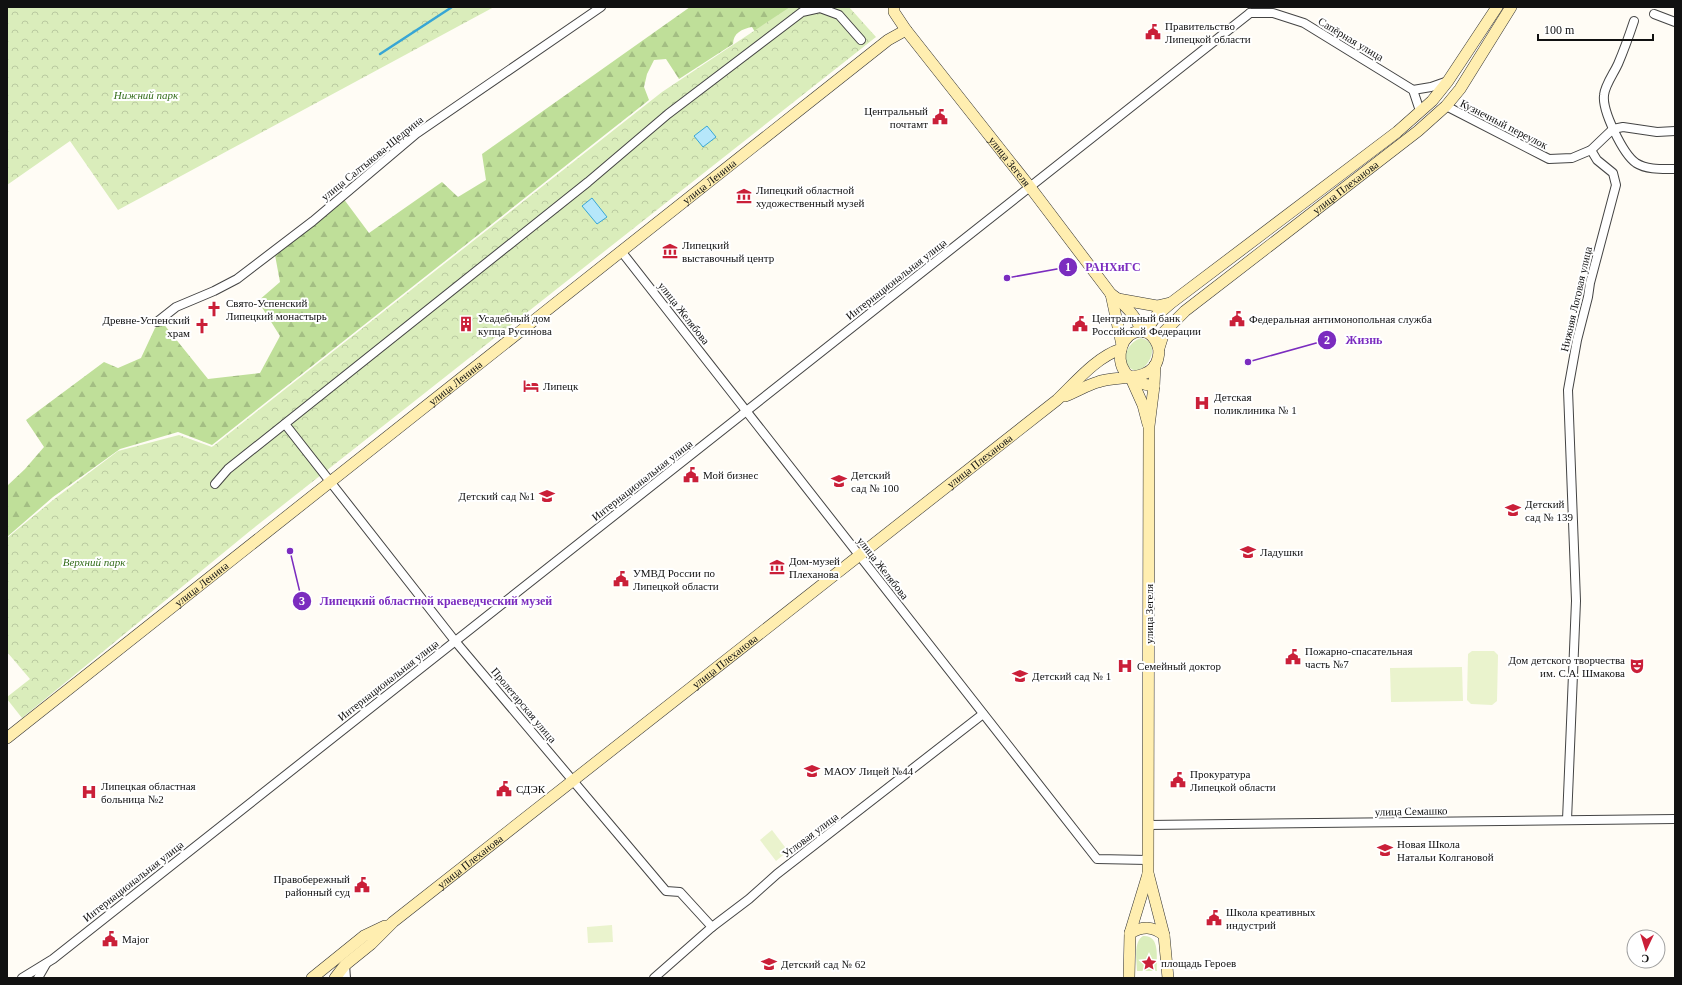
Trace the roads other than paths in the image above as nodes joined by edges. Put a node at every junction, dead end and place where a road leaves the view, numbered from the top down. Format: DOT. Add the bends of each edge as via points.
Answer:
graph roads {
  1 [pos="601,7"];
  2 [pos="894,7"];
  3 [pos="1497,7"];
  4 [pos="1511,7"];
  5 [pos="1248,10"];
  6 [pos="1654,14"];
  7 [pos="1634,21"];
  8 [pos="1675,22"];
  9 [pos="906,30"];
  10 [pos="861,40"];
  11 [pos="1448,81"];
  12 [pos="1413,90"];
  13 [pos="1446,106"];
  14 [pos="1420,111"];
  15 [pos="1613,129"];
  16 [pos="1675,131"];
  17 [pos="1591,150"];
  18 [pos="1675,169"];
  19 [pos="1030,187"];
  20 [pos="621,251"];
  21 [pos="1114,297"];
  22 [pos="1171,303"];
  23 [pos="157,322"];
  24 [pos="1144,332"];
  25 [pos="1121,347"];
  26 [pos="1159,348"];
  27 [pos="1155,365"];
  28 [pos="1130,376"];
  29 [pos="1154,386"];
  30 [pos="1057,400"];
  31 [pos="746,411"];
  32 [pos="285,424"];
  33 [pos="1149,426"];
  34 [pos="331,482"];
  35 [pos="215,484"];
  36 [pos="859,556"];
  37 [pos="456,641"];
  38 [pos="983,714"];
  39 [pos="7,738"];
  40 [pos="574,781"];
  41 [pos="1675,819"];
  42 [pos="1567,820"];
  43 [pos="1148,824"];
  44 [pos="1148,860"];
  45 [pos="1148,873"];
  46 [pos="393,922"];
  47 [pos="712,927"];
  48 [pos="1130,933"];
  49 [pos="1164,935"];
  50 [pos="1128,952"];
  51 [pos="47,964"];
  52 [pos="329,965"];
  53 [pos="345,965"];
  54 [pos="22,978"];
  55 [pos="38,978"];
  56 [pos="45,978"];
  57 [pos="312,978"];
  58 [pos="326,978"];
  59 [pos="335,978"];
  60 [pos="346,978"];
  61 [pos="654,978"];
  62 [pos="1123,978"];
  63 [pos="1129,978"];
  64 [pos="1168,978"];
  1 -- 23 [label="street, улица Салтыкова-Щедрина" via="416,134 313,221 237,280 176,308"];
  2 -- 9 [label="main road, улица Зегеля" via="894,12"];
  3 -- 11 [label="main road, улица Плеханова"];
  4 -- 13 [label="main road, улица Плеханова" via="1460,89"];
  5 -- 12 [label="street, Сапёрная улица" via="1273,13 1304,23"];
  5 -- 19 [label="street, Интернациональная улица"];
  6 -- 8 [label="street"];
  7 -- 15 [label="street" via="1604,94 1605,111"];
  9 -- 19 [label="main road, улица Зегеля"];
  9 -- 20 [label="main road, улица Ленина" via="888,40"];
  10 -- 32 [label="street" via="839,15 820,8 802,12 668,114 588,182"];
  11 -- 12 [label="street"];
  11 -- 14 [label="main road, улица Плеханова"];
  12 -- 14 [label="street"];
  13 -- 17 [label="street, Кузнечный переулок" via="1549,159 1572,158"];
  13 -- 26 [label="main road, улица Плеханова" via="1418,131 1185,311 1164,332"];
  14 -- 22 [label="main road, улица Плеханова" via="1397,132"];
  15 -- 16 [label="street"];
  15 -- 17 [label="street, Кузнечный переулок"];
  15 -- 18 [label="street" via="1626,152 1636,163 1652,169"];
  17 -- 42 [label="street, Нижняя Логовая улица" via="1597,160 1613,173 1616,185 1590,283 1568,390 1576,601"];
  19 -- 21 [label="main road, улица Зегеля"];
  19 -- 31 [label="street, Интернациональная улица"];
  20 -- 31 [label="street, улица Желябова"];
  20 -- 34 [label="main road, улица Ленина"];
  21 -- 22 [label="main road" via="1157,306"];
  21 -- 24 [label="main road, улица Зегеля"];
  21 -- 25 [label="main road, улица Зегеля"];
  22 -- 24 [label="main road, улица Плеханова" via="1156,316"];
  24 -- 25 [label="main road" via="1135,333"];
  24 -- 26 [label="main road" via="1151,335"];
  25 -- 28 [label="main road" via="1123,368"];
  25 -- 30 [label="main road, улица Плеханова" via="1100,360"];
  26 -- 27 [label="main road"];
  27 -- 28 [label="main road" via="1146,374"];
  27 -- 29 [label="main road, улица Зегеля"];
  28 -- 29 [label="main road" via="1138,382"];
  28 -- 30 [label="main road, улица Плеханова" via="1098,382"];
  28 -- 33 [label="main road, улица Зегеля"];
  29 -- 33 [label="main road, улица Зегеля"];
  30 -- 36 [label="main road, улица Плеханова"];
  31 -- 36 [label="street, улица Желябова"];
  31 -- 37 [label="street, Интернациональная улица"];
  32 -- 34 [label="street, Пролетарская улица"];
  32 -- 35 [label="street" via="228,469"];
  33 -- 43 [label="main road, улица Зегеля"];
  34 -- 37 [label="street, Пролетарская улица"];
  34 -- 39 [label="main road, улица Ленина"];
  36 -- 38 [label="street, улица Желябова"];
  36 -- 40 [label="main road, улица Плеханова"];
  37 -- 40 [label="street, Пролетарская улица"];
  37 -- 51 [label="street, Интернациональная улица"];
  38 -- 44 [label="street, улица Желябова" via="1097,859"];
  38 -- 47 [label="street, Угловая улица"];
  40 -- 46 [label="main road, улица Плеханова"];
  40 -- 47 [label="street, Пролетарская улица" via="666,891 680,892"];
  41 -- 42 [label="street, улица Семашко"];
  42 -- 43 [label="street, улица Семашко"];
  43 -- 44 [label="main road, улица Зегеля"];
  44 -- 45 [label="main road, улица Зегеля"];
  45 -- 48 [label="main road"];
  45 -- 49 [label="main road"];
  46 -- 52 [label="main road, улица Плеханова" via="364,936"];
  46 -- 53 [label="main road, улица Плеханова"];
  47 -- 61 [label="street, Угловая улица"];
  48 -- 49 [label="main road" via="1138,928 1148,927 1157,929"];
  48 -- 50 [label="main road"];
  49 -- 64 [label="main road"];
  50 -- 62 [label="main road"];
  50 -- 63 [label="main road"];
  51 -- 54 [label="street"];
  51 -- 55 [label="street"];
  51 -- 56 [label="street"];
  52 -- 57 [label="main road, улица Плеханова"];
  52 -- 58 [label="main road"];
  53 -- 59 [label="main road, улица Плеханова"];
  53 -- 60 [label="street"];
}
